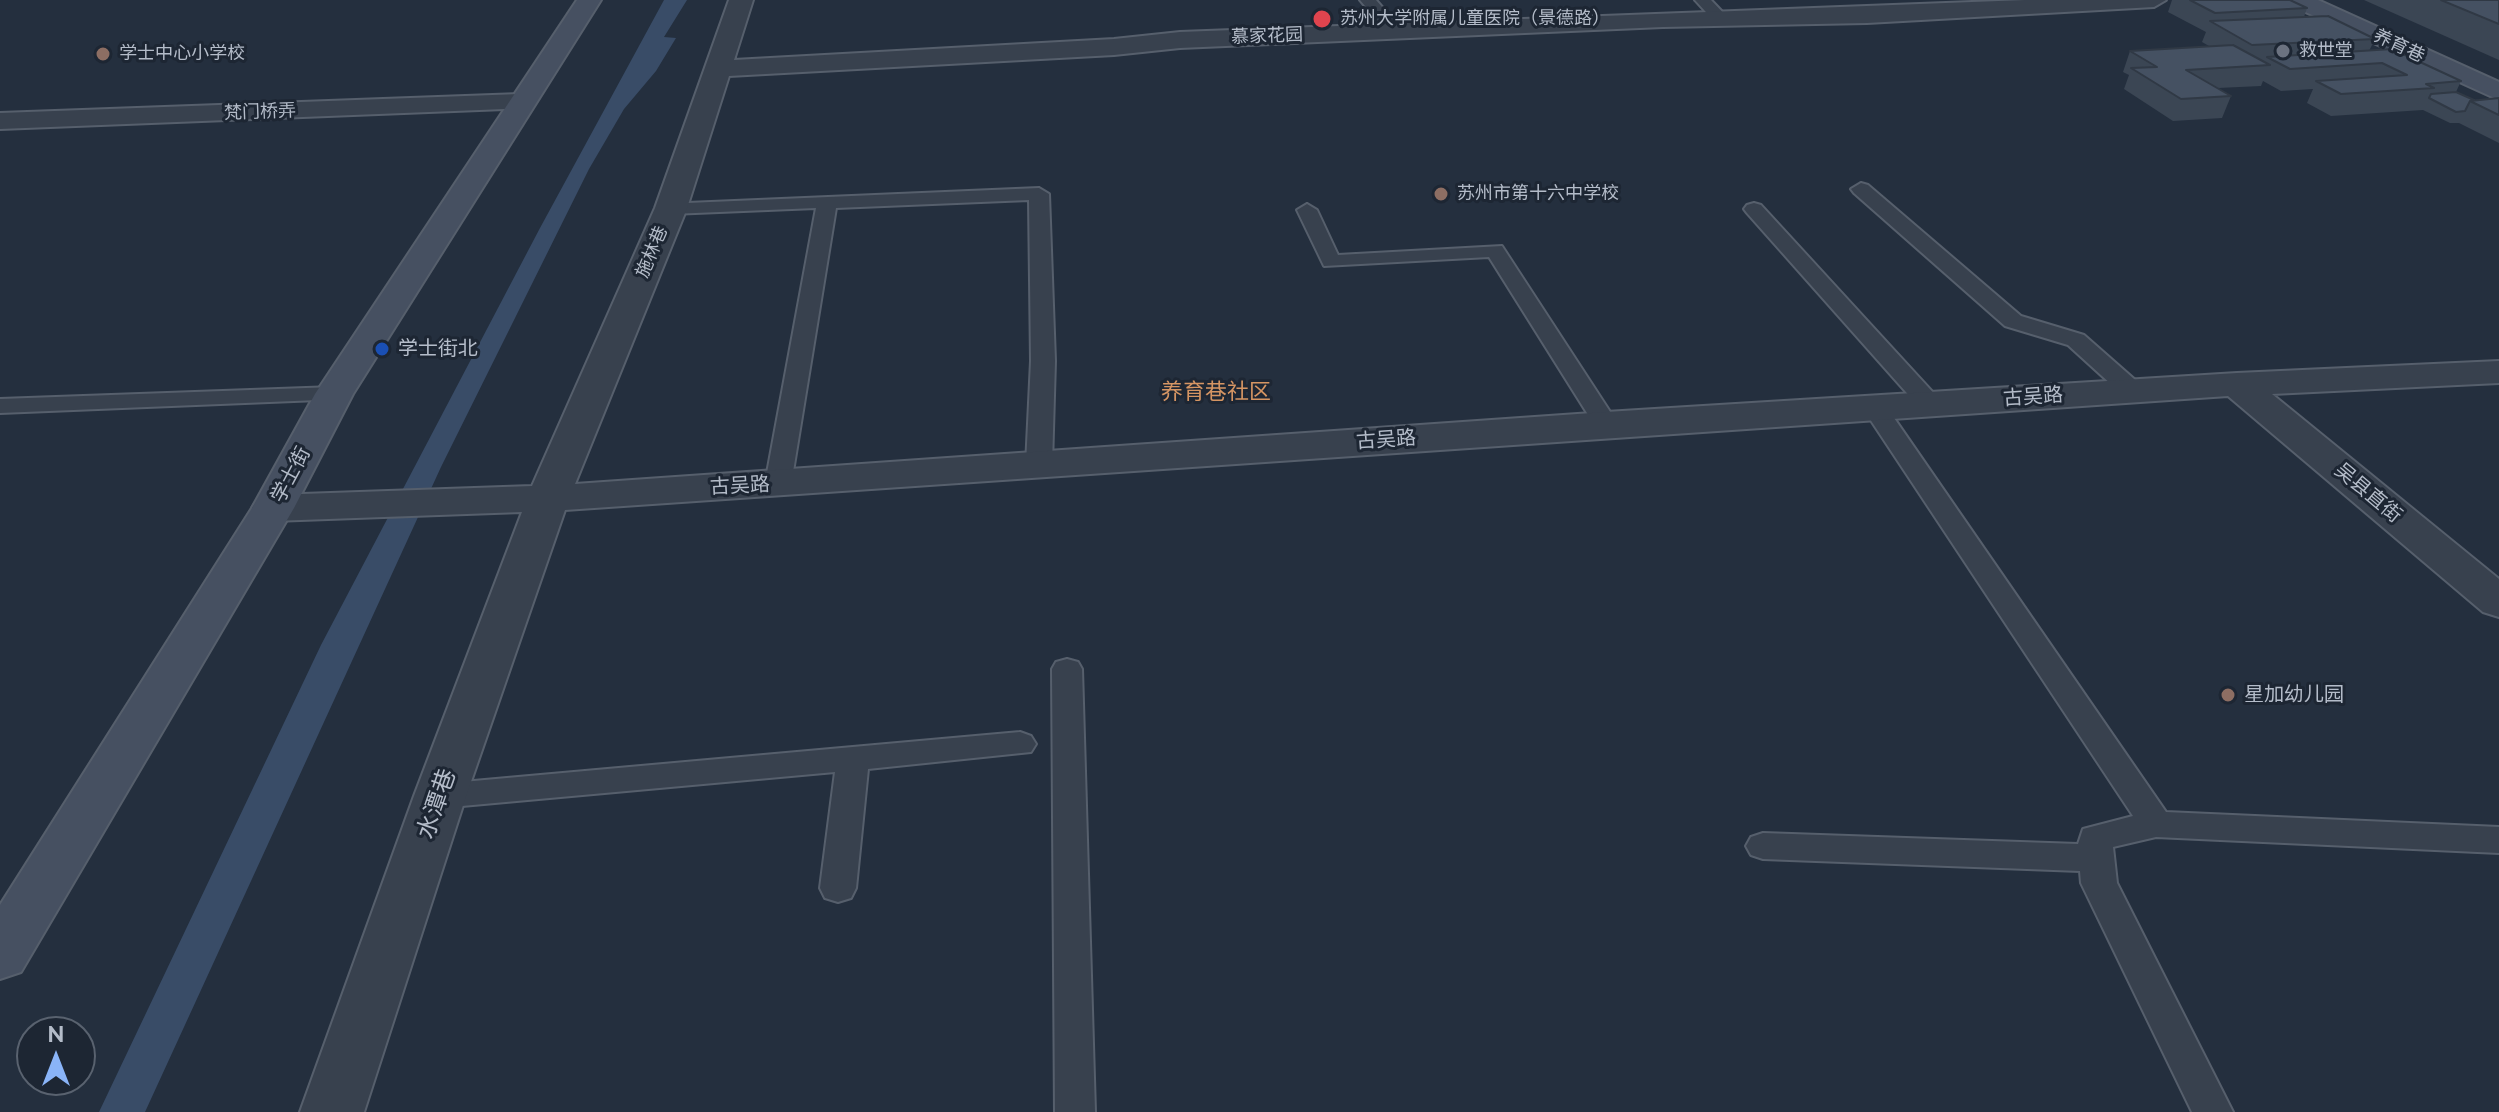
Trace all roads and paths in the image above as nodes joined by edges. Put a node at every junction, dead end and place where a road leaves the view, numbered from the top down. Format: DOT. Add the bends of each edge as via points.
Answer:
graph roads {
  1 [pos="589,0"];
  2 [pos="741,0"];
  3 [pos="1368,0"];
  4 [pos="1703,0"];
  5 [pos="2154,0"];
  6 [pos="2298,0"];
  7 [pos="1721,19"];
  8 [pos="1387,22"];
  9 [pos="716,69"];
  10 [pos="2499,92"];
  11 [pos="520,102"];
  12 [pos="0,121"];
  13 [pos="1861,189"];
  14 [pos="827,201"];
  15 [pos="671,208"];
  16 [pos="1754,209"];
  17 [pos="1307,210"];
  18 [pos="2499,372"];
  19 [pos="2237,384"];
  20 [pos="2133,391"];
  21 [pos="334,394"];
  22 [pos="1930,404"];
  23 [pos="0,406"];
  24 [pos="1874,407"];
  25 [pos="1606,424"];
  26 [pos="1039,465"];
  27 [pos="778,484"];
  28 [pos="548,498"];
  29 [pos="273,508"];
  30 [pos="2499,602"];
  31 [pos="1067,669"];
  32 [pos="1020,744"];
  33 [pos="853,758"];
  34 [pos="440,796"];
  35 [pos="2156,824"];
  36 [pos="2499,840"];
  37 [pos="1763,846"];
  38 [pos="2097,858"];
  39 [pos="838,888"];
  40 [pos="0,955"];
  41 [pos="332,1112"];
  42 [pos="1075,1112"];
  43 [pos="2213,1112"];
  1 -- 11 [label="street, 学士街"];
  2 -- 9 [label="street, 施林巷"];
  3 -- 8 [label="lane"];
  4 -- 7 [label="lane"];
  5 -- 7 [label="street, 慕家花园"];
  6 -- 10 [label="street, 养育巷"];
  7 -- 9 [label="street, 慕家花园" via="1195,39"];
  9 -- 15 [label="street, 施林巷"];
  11 -- 12 [label="street, 梵门桥弄"];
  11 -- 21 [label="street, 学士街"];
  13 -- 20 [label="lane" via="2013,321 2076,340"];
  14 -- 15 [label="lane"];
  14 -- 26 [label="lane" via="1039,194"];
  14 -- 27 [label="lane"];
  15 -- 28 [label="street, 施林巷"];
  16 -- 22 [label="lane"];
  17 -- 25 [label="lane" via="1331,262 1495,250"];
  18 -- 19 [label="street, 古吴路"];
  19 -- 20 [label="street, 古吴路"];
  19 -- 30 [label="street, 吴县直街"];
  20 -- 22 [label="street, 古吴路"];
  21 -- 23 [label="lane"];
  21 -- 29 [label="street, 学士街"];
  22 -- 24 [label="street, 古吴路"];
  24 -- 25 [label="street, 古吴路"];
  24 -- 35 [label="lane"];
  25 -- 26 [label="street, 古吴路"];
  26 -- 27 [label="street, 古吴路"];
  27 -- 28 [label="street, 古吴路"];
  28 -- 29 [label="street, 古吴路"];
  28 -- 34 [label="street, 水潭巷"];
  29 -- 40 [label="street, 学士街"];
  31 -- 42 [label="lane"];
  32 -- 33 [label="lane"];
  33 -- 34 [label="lane"];
  33 -- 39 [label="lane"];
  34 -- 41 [label="street, 水潭巷"];
  35 -- 36 [label="lane"];
  35 -- 38 [label="lane" via="2095,838"];
  37 -- 38 [label="lane"];
  38 -- 43 [label="lane" via="2099,883"];
}
